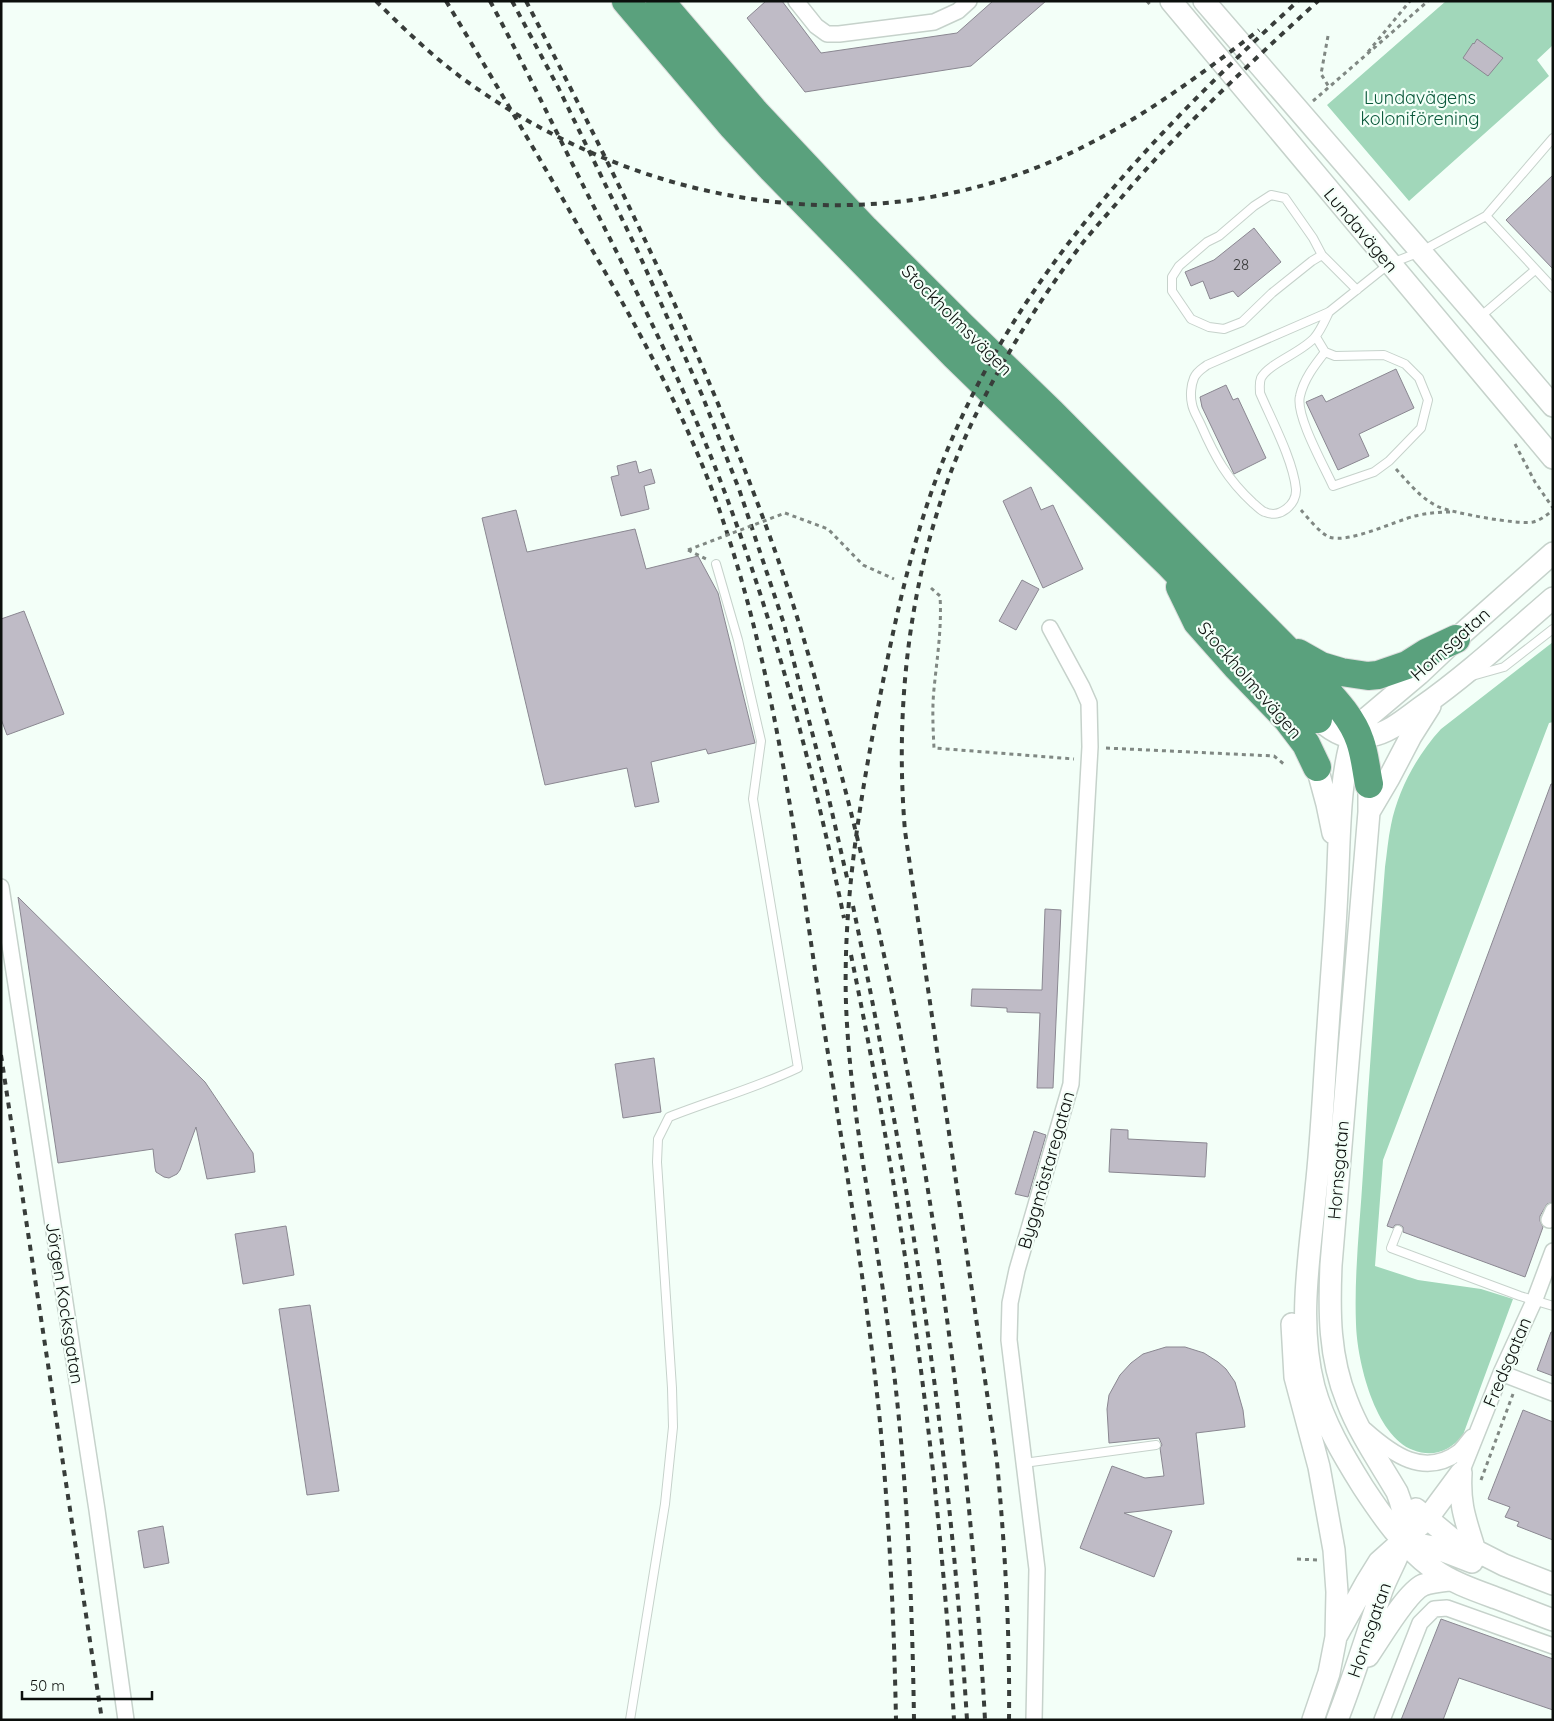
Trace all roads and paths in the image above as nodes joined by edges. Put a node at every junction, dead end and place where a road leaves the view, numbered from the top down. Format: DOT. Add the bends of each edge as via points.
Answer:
graph roads {
  1 [pos="626,1"];
  2 [pos="660,1"];
  3 [pos="796,1"];
  4 [pos="969,1"];
  5 [pos="1171,1"];
  6 [pos="1204,1"];
  7 [pos="1410,1"];
  8 [pos="1428,1"];
  9 [pos="1328,36"];
  10 [pos="1361,60"];
  11 [pos="1330,87"];
  12 [pos="1311,104"];
  13 [pos="1553,138"];
  14 [pos="1486,216"];
  15 [pos="1420,252"];
  16 [pos="1322,256"];
  17 [pos="1389,264"];
  18 [pos="1535,270"];
  19 [pos="1553,288"];
  20 [pos="1357,290"];
  21 [pos="1329,312"];
  22 [pos="1479,319"];
  23 [pos="1316,337"];
  24 [pos="1324,352"];
  25 [pos="1553,406"];
  26 [pos="1513,441"];
  27 [pos="1553,458"];
  28 [pos="1389,461"];
  29 [pos="1294,503"];
  30 [pos="1553,509"];
  31 [pos="1454,511"];
  32 [pos="1553,553"];
  33 [pos="716,564"];
  34 [pos="1170,565"];
  35 [pos="894,579"];
  36 [pos="931,588"];
  37 [pos="1553,598"];
  38 [pos="1050,628"];
  39 [pos="1266,628"];
  40 [pos="1553,629"];
  41 [pos="1456,639"];
  42 [pos="1456,681"];
  43 [pos="1435,698"];
  44 [pos="1318,719"];
  45 [pos="1355,734"];
  46 [pos="1090,754"];
  47 [pos="1285,764"];
  48 [pos="1317,767"];
  49 [pos="1369,784"];
  50 [pos="1369,812"];
  51 [pos="1339,862"];
  52 [pos="1,887"];
  53 [pos="1317,1186"];
  54 [pos="1398,1230"];
  55 [pos="1553,1251"];
  56 [pos="1535,1299"];
  57 [pos="1553,1306"];
  58 [pos="1501,1373"];
  59 [pos="1553,1394"];
  60 [pos="1358,1424"];
  61 [pos="1478,1430"];
  62 [pos="1156,1445"];
  63 [pos="1024,1463"];
  64 [pos="1461,1473"];
  65 [pos="1387,1475"];
  66 [pos="1377,1508"];
  67 [pos="1427,1518"];
  68 [pos="1404,1519"];
  69 [pos="1403,1541"];
  70 [pos="1433,1547"];
  71 [pos="1475,1551"];
  72 [pos="1450,1580"];
  73 [pos="1553,1584"];
  74 [pos="1553,1597"];
  75 [pos="1553,1620"];
  76 [pos="1336,1637"];
  77 [pos="1553,1646"];
  78 [pos="1354,1677"];
  79 [pos="126,1720"];
  80 [pos="630,1720"];
  81 [pos="1034,1720"];
  82 [pos="1313,1720"];
  83 [pos="1337,1720"];
  84 [pos="1382,1720"];
  1 -- 34 [label="highway, Stockholmsvägen" via="772,169 955,356"];
  2 -- 39 [label="highway, Stockholmsvägen" via="754,112 865,229"];
  3 -- 4 [label="street" via="816,26 827,34 934,22 958,11"];
  5 -- 17 [label="main road, Lundavägen"];
  6 -- 15 [label="main road, Lundavägen"];
  7 -- 10 [label="path"];
  8 -- 10 [label="path"];
  9 -- 11 [label="path" via="1321,74"];
  10 -- 11 [label="path"];
  11 -- 12 [label="path"];
  13 -- 14 [label="lane"];
  14 -- 15 [label="lane"];
  14 -- 18 [label="lane"];
  15 -- 17 [label="lane"];
  15 -- 22 [label="main road, Lundavägen"];
  16 -- 16 [label="lane" via="1285,198 1271,195 1179,266 1172,277 1172,291 1191,319 1208,327 1224,329 1242,322 1272,294"];
  16 -- 20 [label="lane"];
  17 -- 20 [label="lane"];
  17 -- 27 [label="main road, Lundavägen"];
  18 -- 19 [label="lane"];
  18 -- 22 [label="lane"];
  20 -- 21 [label="lane"];
  21 -- 23 [label="lane"];
  21 -- 29 [label="lane" via="1208,365 1193,379 1192,404 1223,470 1239,490 1264,512 1272,514"];
  22 -- 25 [label="main road, Lundavägen"];
  23 -- 24 [label="lane"];
  23 -- 29 [label="lane" via="1267,370 1259,386 1286,450 1296,487"];
  24 -- 28 [label="lane" via="1335,356 1384,355 1405,364 1419,378 1428,400 1421,428"];
  24 -- 28 [label="lane" via="1307,377 1299,398 1303,421 1333,486 1374,472"];
  26 -- 30 [label="path"];
  28 -- 31 [label="path" via="1426,499"];
  29 -- 31 [label="path" via="1325,535 1335,538 1365,533 1428,513"];
  30 -- 31 [label="path" via="1539,520 1526,523"];
  32 -- 41 [label="main road, Hornsgatan"];
  33 -- 35 [label="path, bridge" via="688,550 785,514 828,529 864,565"];
  33 -- 80 [label="lane" via="738,640 761,741 754,799 798,1068 669,1117 658,1139 673,1427 665,1504"];
  34 -- 44 [label="highway, Stockholmsvägen"];
  34 -- 48 [label="highway, Stockholmsvägen" via="1198,622 1286,719 1306,744"];
  36 -- 46 [label="path" via="940,596 941,613 934,691 934,748"];
  37 -- 42 [label="main road, Hornsgatan"];
  38 -- 46 [label="street, Byggmästaregatan" via="1088,703"];
  39 -- 41 [label="highway" via="1321,666 1368,676 1407,665"];
  39 -- 45 [label="highway" via="1345,714"];
  40 -- 42 [label="lane" via="1504,667"];
  41 -- 45 [label="main road, Hornsgatan"];
  42 -- 43 [label="main road, Hornsgatan"];
  43 -- 45 [label="main road, Hornsgatan" via="1386,731 1371,736"];
  43 -- 50 [label="main road"];
  44 -- 45 [label="main road" via="1340,735"];
  45 -- 49 [label="highway" via="1364,754"];
  45 -- 51 [label="main road, Hornsgatan" via="1347,758"];
  46 -- 47 [label="path" via="1274,756"];
  46 -- 63 [label="street, Byggmästaregatan" via="1071,1084 1010,1303 1009,1340"];
  48 -- 51 [label="main road, Hornsgatan"];
  49 -- 50 [label="main road, Hornsgatan"];
  50 -- 60 [label="main road, Hornsgatan" via="1335,1209 1330,1304 1335,1363 1347,1402"];
  51 -- 53 [label="main road, Hornsgatan"];
  52 -- 79 [label="street, Jörgen Kocksgatan"];
  53 -- 66 [label="main road, Hornsgatan" via="1305,1316 1314,1384 1335,1441"];
  53 -- 76 [label="main road" via="1295,1286 1292,1345 1295,1377 1319,1467 1332,1541 1338,1592"];
  54 -- 56 [label="lane" via="1391,1248"];
  55 -- 56 [label="street, Fredsgatan"];
  56 -- 57 [label="lane"];
  56 -- 58 [label="street, Fredsgatan"];
  58 -- 59 [label="street"];
  58 -- 61 [label="street, Fredsgatan"];
  60 -- 61 [label="street" via="1385,1448 1405,1460 1422,1463 1441,1461 1460,1451"];
  60 -- 65 [label="main road, Hornsgatan"];
  61 -- 64 [label="street, Fredsgatan"];
  62 -- 63 [label="lane"];
  63 -- 81 [label="street, Byggmästaregatan" via="1037,1569"];
  64 -- 67 [label="main road"];
  64 -- 71 [label="main road" via="1462,1511"];
  65 -- 67 [label="main road"];
  65 -- 68 [label="main road, Hornsgatan" via="1401,1502"];
  66 -- 68 [label="main road"];
  66 -- 69 [label="main road, Hornsgatan"];
  67 -- 68 [label="main road"];
  67 -- 69 [label="main road"];
  67 -- 70 [label="main road"];
  67 -- 71 [label="main road" via="1451,1538"];
  68 -- 69 [label="main road, Hornsgatan"];
  69 -- 70 [label="main road"];
  69 -- 72 [label="main road, Hornsgatan"];
  69 -- 76 [label="main road, Hornsgatan" via="1379,1562"];
  69 -- 78 [label="main road, Hornsgatan" via="1386,1580"];
  70 -- 72 [label="main road"];
  70 -- 74 [label="main road"];
  71 -- 73 [label="main road"];
  72 -- 75 [label="main road, Hornsgatan"];
  72 -- 78 [label="main road" via="1423,1585 1415,1591"];
  76 -- 82 [label="main road, Hornsgatan" via="1329,1673"];
  77 -- 84 [label="street" via="1447,1608 1434,1609 1420,1622"];
  78 -- 83 [label="main road, Hornsgatan"];
}
